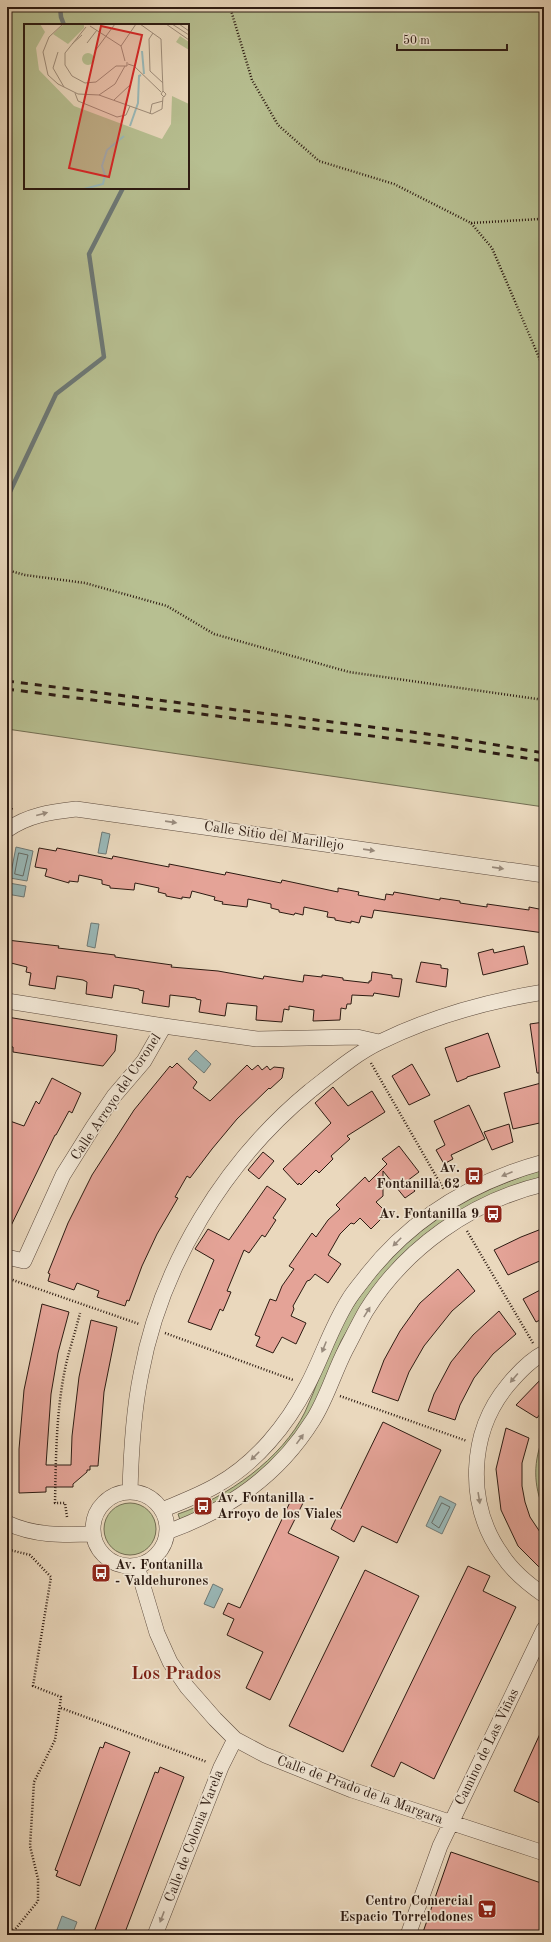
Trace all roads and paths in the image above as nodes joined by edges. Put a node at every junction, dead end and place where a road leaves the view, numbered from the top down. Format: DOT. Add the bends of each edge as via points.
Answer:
graph roads {
  1 [pos="230,7"];
  2 [pos="544,217"];
  3 [pos="471,223"];
  4 [pos="544,368"];
  5 [pos="7,570"];
  6 [pos="544,700"];
  7 [pos="7,830"];
  8 [pos="544,875"];
  9 [pos="544,992"];
  10 [pos="7,1001"];
  11 [pos="164,1026"];
  12 [pos="379,1042"];
  13 [pos="370,1064"];
  14 [pos="544,1162"];
  15 [pos="439,1182"];
  16 [pos="544,1184"];
  17 [pos="471,1239"];
  18 [pos="7,1257"];
  19 [pos="7,1278"];
  20 [pos="80,1313"];
  21 [pos="131,1321"];
  22 [pos="166,1334"];
  23 [pos="530,1338"];
  24 [pos="544,1353"];
  25 [pos="287,1378"];
  26 [pos="351,1400"];
  27 [pos="464,1440"];
  28 [pos="130,1492"];
  29 [pos="162,1510"];
  30 [pos="67,1517"];
  31 [pos="7,1523"];
  32 [pos="167,1532"];
  33 [pos="93,1534"];
  34 [pos="7,1547"];
  35 [pos="137,1566"];
  36 [pos="544,1595"];
  37 [pos="544,1629"];
  38 [pos="61,1708"];
  39 [pos="235,1739"];
  40 [pos="221,1767"];
  41 [pos="451,1822"];
  42 [pos="544,1854"];
  43 [pos="7,1918"];
  44 [pos="12,1934"];
  45 [pos="155,1935"];
  46 [pos="408,1935"];
  1 -- 3 [label="path" via="252,80 278,124 319,161 394,184"];
  2 -- 3 [label="path"];
  3 -- 4 [label="path" via="492,248"];
  5 -- 6 [label="path" via="25,576 85,583 167,606 214,634 349,672"];
  7 -- 8 [label="street, Calle Sitio del Marillejo, one-way" via="17,823 44,813 76,809"];
  9 -- 12 [label="street" via="511,997 453,1013"];
  10 -- 11 [label="street, Calle Arroyo del Coronel"];
  11 -- 12 [label="street, Calle Arroyo del Coronel" via="257,1039 357,1037"];
  11 -- 18 [label="street, Calle Arroyo del Coronel" via="144,1061 114,1096 64,1175 24,1261"];
  12 -- 28 [label="street" via="335,1071 293,1105 222,1185 194,1230 170,1278 152,1329 143,1365 134,1418"];
  13 -- 15 [label="path"];
  14 -- 29 [label="street, one-way" via="478,1186 450,1200 413,1226 378,1261 349,1298 326,1341 308,1386 291,1415 270,1442 246,1465 218,1485"];
  32 -- 16 [label="street, one-way" via="198,1521 226,1506 275,1468 313,1420 367,1311 394,1275 426,1243 467,1215 526,1188"];
  17 -- 23 [label="path"];
  19 -- 21 [label="path"];
  20 -- 30 [label="path" via="67,1361 56,1446 55,1503 65,1503"];
  22 -- 25 [label="path"];
  24 -- 36 [label="street, one-way" via="518,1373 493,1407 479,1444 476,1464 479,1502 492,1539 514,1571"];
  26 -- 27 [label="path"];
  28 -- 29 [label="street" via="154,1500"];
  28 -- 33 [label="street" via="114,1495 102,1504 94,1518"];
  29 -- 32 [label="street"];
  31 -- 33 [label="street" via="41,1534"];
  32 -- 35 [label="street" via="162,1547 152,1559"];
  33 -- 35 [label="street" via="98,1548 108,1560 122,1566"];
  34 -- 38 [label="path" via="30,1555 51,1577 34,1686 61,1697"];
  35 -- 39 [label="street, Calle de Prado de la Margara" via="157,1633 170,1662 187,1687"];
  37 -- 41 [label="street, Camino de Las Viñas"];
  38 -- 40 [label="path"];
  38 -- 44 [label="path" via="55,1740 34,1782 30,1846 38,1879 38,1901"];
  39 -- 40 [label="street, Calle de Colonia Varela"];
  39 -- 41 [label="street, Calle de Prado de la Margara" via="265,1755 352,1790"];
  40 -- 45 [label="street, Calle de Colonia Varela, one-way"];
  41 -- 42 [label="street, Calle de Prado de la Margara"];
  41 -- 46 [label="street, Camino de Las Viñas"];
  43 -- 44 [label="path"];
}
